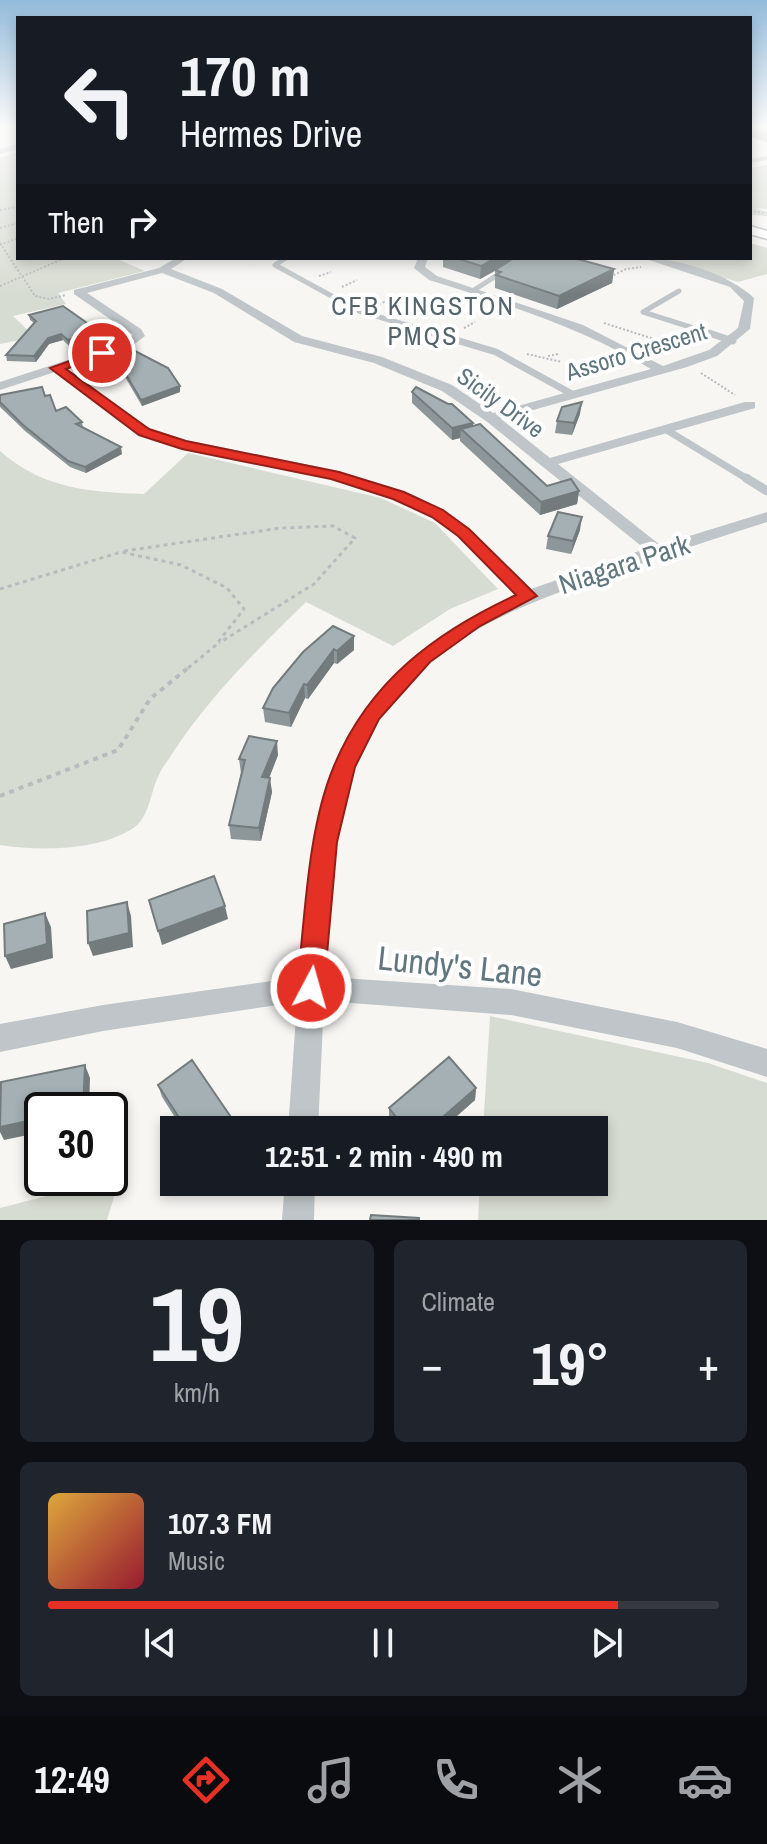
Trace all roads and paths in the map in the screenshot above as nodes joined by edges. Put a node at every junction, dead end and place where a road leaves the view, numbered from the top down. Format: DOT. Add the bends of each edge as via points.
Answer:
graph roads {
  1 [pos="0,244"];
  2 [pos="61,260"];
  3 [pos="180,260"];
  4 [pos="283,260"];
  5 [pos="422,260"];
  6 [pos="521,260"];
  7 [pos="648,262"];
  8 [pos="163,270"];
  9 [pos="23,277"];
  10 [pos="606,279"];
  11 [pos="0,286"];
  12 [pos="474,290"];
  13 [pos="679,291"];
  14 [pos="78,292"];
  15 [pos="733,341"];
  16 [pos="558,354"];
  17 [pos="544,357"];
  18 [pos="683,364"];
  19 [pos="57,368"];
  20 [pos="662,370"];
  21 [pos="0,386"];
  22 [pos="572,394"];
  23 [pos="750,405"];
  24 [pos="491,418"];
  25 [pos="665,429"];
  26 [pos="547,463"];
  27 [pos="767,491"];
  28 [pos="767,517"];
  29 [pos="121,552"];
  30 [pos="659,552"];
  31 [pos="0,589"];
  32 [pos="528,596"];
  33 [pos="215,646"];
  34 [pos="0,796"];
  35 [pos="311,988"];
  36 [pos="0,1038"];
  37 [pos="767,1063"];
  38 [pos="304,1116"];
  39 [pos="299,1196"];
  40 [pos="298,1220"];
  1 -- 9 [label="path"];
  2 -- 9 [label="path"];
  3 -- 8 [label="street"];
  4 -- 22 [label="lane" via="275,265 284,272 359,311 496,352"];
  5 -- 12 [label="street" via="423,272"];
  6 -- 12 [label="lane"];
  7 -- 10 [label="path"];
  7 -- 15 [label="street, Assoro Crescent" via="722,280 741,291 750,300 744,329"];
  8 -- 14 [label="street"];
  8 -- 24 [label="street, Sicily Drive" via="218,291 298,339 393,365 447,388"];
  9 -- 11 [label="path"];
  9 -- 14 [label="path" via="35,296 49,299"];
  12 -- 20 [label="street" via="599,336"];
  13 -- 15 [label="lane" via="643,312"];
  14 -- 19 [label="street" via="139,336"];
  15 -- 18 [label="street, Assoro Crescent"];
  16 -- 17 [label="path"];
  18 -- 20 [label="street, Assoro Crescent"];
  18 -- 23 [label="path"];
  19 -- 21 [label="street"];
  19 -- 32 [label="street" via="144,432 162,439 334,475 437,513"];
  20 -- 22 [label="street, Assoro Crescent"];
  22 -- 24 [label="street, Assoro Crescent"];
  23 -- 25 [label="street"];
  24 -- 26 [label="street, Sicily Drive"];
  25 -- 26 [label="street"];
  25 -- 27 [label="lane"];
  26 -- 30 [label="street, Sicily Drive"];
  28 -- 30 [label="street, Niagara Park"];
  29 -- 31 [label="path"];
  29 -- 33 [label="path" via="181,565 227,588 244,609"];
  29 -- 33 [label="path" via="281,528 333,526 355,538 314,584"];
  30 -- 32 [label="street, Niagara Park"];
  32 -- 35 [label="street, Niagara Park" via="474,622 424,657 371,715 344,767 325,842"];
  33 -- 34 [label="path" via="150,699 118,750"];
  35 -- 36 [label="street, Lundy's Lane"];
  35 -- 37 [label="street, Lundy's Lane" via="511,1002 677,1035"];
  35 -- 38 [label="street, Niagara Park"];
  39 -- 40 [label="street"];
}
